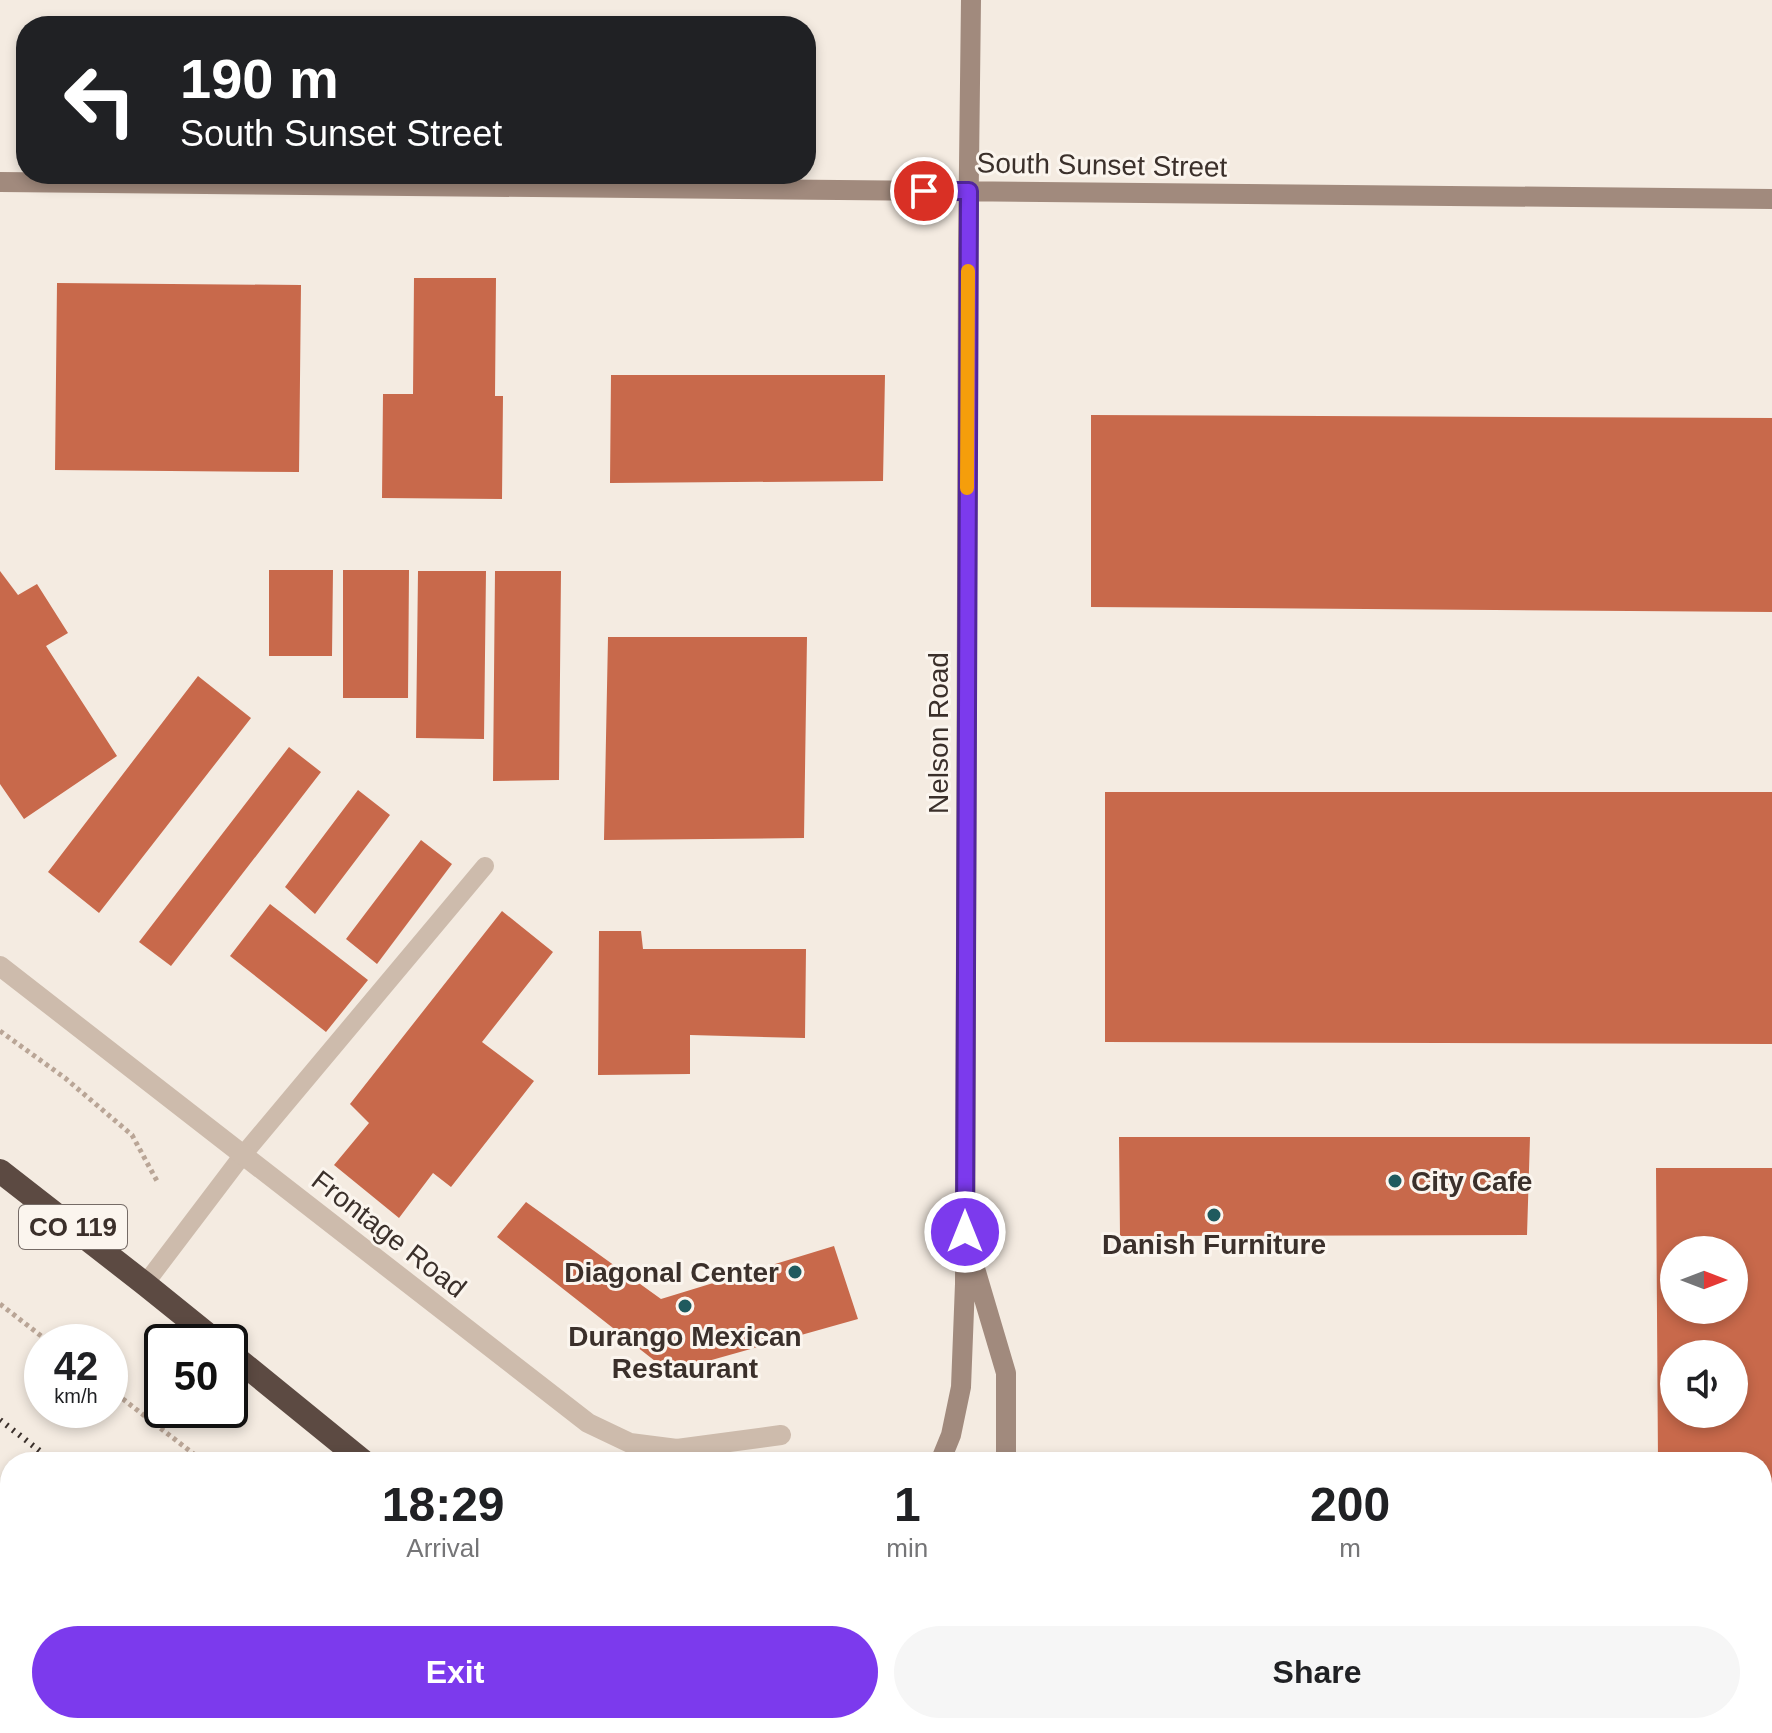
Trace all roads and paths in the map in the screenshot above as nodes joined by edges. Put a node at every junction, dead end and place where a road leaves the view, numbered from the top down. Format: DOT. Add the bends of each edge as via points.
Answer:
graph roads {
  1 [pos="971,0"];
  2 [pos="215,184"];
  3 [pos="969,191"];
  4 [pos="1772,199"];
  5 [pos="485,866"];
  6 [pos="0,966"];
  7 [pos="0,1031"];
  8 [pos="242,1156"];
  9 [pos="0,1171"];
  10 [pos="157,1181"];
  11 [pos="965,1232"];
  12 [pos="145,1284"];
  13 [pos="0,1304"];
  14 [pos="26,1324"];
  15 [pos="195,1324"];
  16 [pos="248,1368"];
  17 [pos="128,1403"];
  18 [pos="781,1435"];
  19 [pos="191,1452"];
  20 [pos="352,1452"];
  21 [pos="944,1452"];
  22 [pos="1006,1452"];
  1 -- 3 [label="street, Nelson Road"];
  2 -- 3 [label="street, South Sunset Street"];
  3 -- 4 [label="street, South Sunset Street"];
  3 -- 11 [label="street, Nelson Road"];
  5 -- 8 [label="lane"];
  6 -- 8 [label="street, Frontage Road"];
  7 -- 10 [label="path" via="132,1135"];
  8 -- 12 [label="lane"];
  8 -- 18 [label="street, Frontage Road" via="588,1423 630,1443 677,1449"];
  9 -- 12 [label="highway, CO 119"];
  11 -- 21 [label="street, Nelson Road" via="961,1387"];
  11 -- 22 [label="street" via="1006,1373"];
  12 -- 15 [label="highway, CO 119"];
  13 -- 14 [label="path"];
  16 -- 20 [label="highway"];
  17 -- 19 [label="path"];
}
